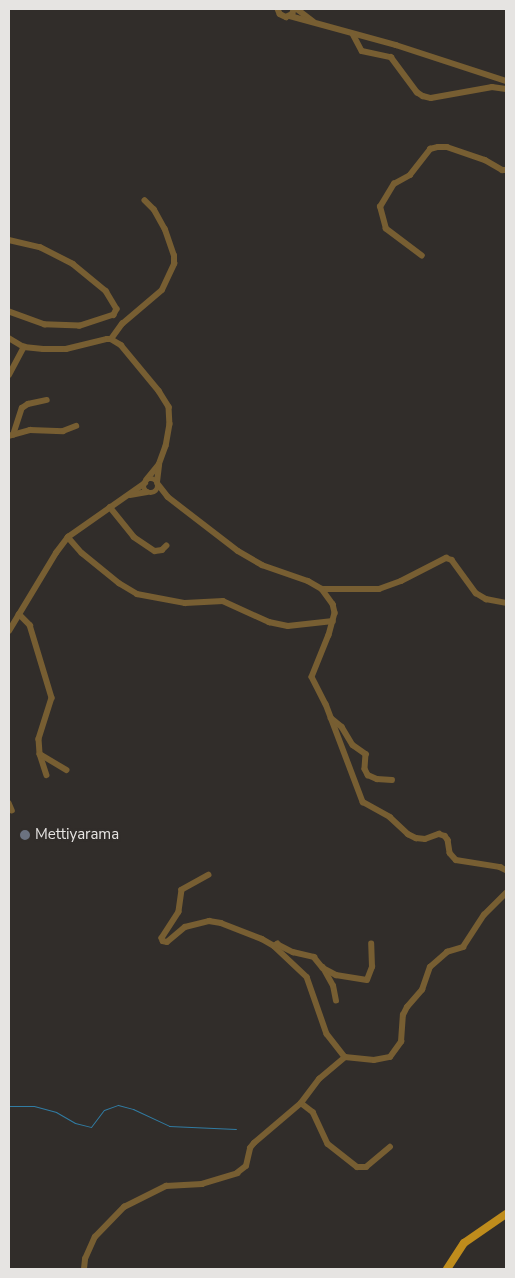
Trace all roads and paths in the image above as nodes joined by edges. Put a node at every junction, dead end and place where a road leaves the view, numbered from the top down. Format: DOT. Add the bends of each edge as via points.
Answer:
graph roads {
  1 [pos="274,9"];
  2 [pos="296,9"];
  3 [pos="279,11"];
  4 [pos="290,16"];
  5 [pos="313,21"];
  6 [pos="353,34"];
  7 [pos="506,82"];
  8 [pos="506,89"];
  9 [pos="506,170"];
  10 [pos="145,201"];
  11 [pos="9,240"];
  12 [pos="422,256"];
  13 [pos="9,312"];
  14 [pos="9,338"];
  15 [pos="111,338"];
  16 [pos="24,347"];
  17 [pos="9,375"];
  18 [pos="47,400"];
  19 [pos="76,426"];
  20 [pos="11,435"];
  21 [pos="159,465"];
  22 [pos="146,481"];
  23 [pos="157,483"];
  24 [pos="149,493"];
  25 [pos="126,495"];
  26 [pos="168,497"];
  27 [pos="110,508"];
  28 [pos="68,537"];
  29 [pos="166,546"];
  30 [pos="322,589"];
  31 [pos="506,603"];
  32 [pos="19,614"];
  33 [pos="333,621"];
  34 [pos="9,631"];
  35 [pos="331,718"];
  36 [pos="40,754"];
  37 [pos="67,770"];
  38 [pos="47,775"];
  39 [pos="392,780"];
  40 [pos="9,803"];
  41 [pos="12,810"];
  42 [pos="506,870"];
  43 [pos="209,876"];
  44 [pos="506,893"];
  45 [pos="371,944"];
  46 [pos="274,946"];
  47 [pos="323,968"];
  48 [pos="336,1001"];
  49 [pos="345,1057"];
  50 [pos="302,1103"];
  51 [pos="390,1147"];
  52 [pos="506,1214"];
  53 [pos="84,1269"];
  54 [pos="447,1269"];
  1 -- 3 [label="street"];
  2 -- 4 [label="street"];
  2 -- 5 [label="street"];
  3 -- 4 [label="street"];
  4 -- 5 [label="street"];
  5 -- 6 [label="street"];
  6 -- 7 [label="street"];
  6 -- 8 [label="street" via="362,51 391,57 423,96 431,98 492,87"];
  9 -- 12 [label="street" via="451,148 438,147 430,149 410,174 394,184 380,207 386,229"];
  10 -- 15 [label="street" via="165,230 174,264 162,290 122,324"];
  11 -- 13 [label="street" via="40,247 74,264 106,291 117,309 114,315 80,326 36,323"];
  14 -- 16 [label="street"];
  15 -- 16 [label="street" via="66,349"];
  15 -- 21 [label="street" via="130,355 168,404 169,438"];
  16 -- 17 [label="street"];
  18 -- 20 [label="street" via="22,408"];
  19 -- 20 [label="street" via="63,431 30,430"];
  21 -- 22 [label="street"];
  21 -- 23 [label="street"];
  22 -- 23 [label="street" via="152,479"];
  22 -- 24 [label="street" via="144,488"];
  22 -- 25 [label="street"];
  23 -- 24 [label="street" via="157,490"];
  23 -- 26 [label="street"];
  24 -- 25 [label="street"];
  24 -- 26 [label="street"];
  25 -- 27 [label="street"];
  26 -- 30 [label="street" via="238,551 262,565"];
  27 -- 28 [label="street"];
  27 -- 29 [label="street" via="134,537 155,551"];
  28 -- 32 [label="street"];
  28 -- 33 [label="street" via="82,553 137,594 185,603 223,601 269,622 288,626"];
  30 -- 31 [label="street" via="379,589 446,558 452,560 476,593 486,599"];
  30 -- 33 [label="street" via="335,607"];
  32 -- 34 [label="street"];
  32 -- 36 [label="street" via="30,625 52,698 39,739"];
  33 -- 35 [label="street" via="312,677"];
  35 -- 39 [label="street" via="342,727 353,745 366,754 368,775"];
  35 -- 42 [label="street" via="363,802 390,817 416,838 444,836 456,860"];
  36 -- 37 [label="street"];
  36 -- 38 [label="street"];
  40 -- 41 [label="street"];
  43 -- 46 [label="street" via="182,890 179,912 163,941 167,942 185,927 209,921 221,922"];
  44 -- 49 [label="street" via="484,914 463,947 447,952 430,967 422,990 403,1015 401,1042 395,1052 390,1057 374,1060"];
  45 -- 47 [label="street" via="372,968 367,980 336,975"];
  46 -- 47 [label="street" via="277,944 293,952 314,956"];
  46 -- 49 [label="street" via="307,977 327,1034"];
  47 -- 48 [label="street" via="333,986"];
  49 -- 50 [label="street" via="319,1079"];
  50 -- 51 [label="street" via="313,1112 328,1144 359,1168 366,1167"];
  50 -- 53 [label="street" via="254,1143 246,1166 237,1173 196,1185 166,1186 124,1207 95,1237"];
  52 -- 54 [label="main road" via="464,1243"];
}
